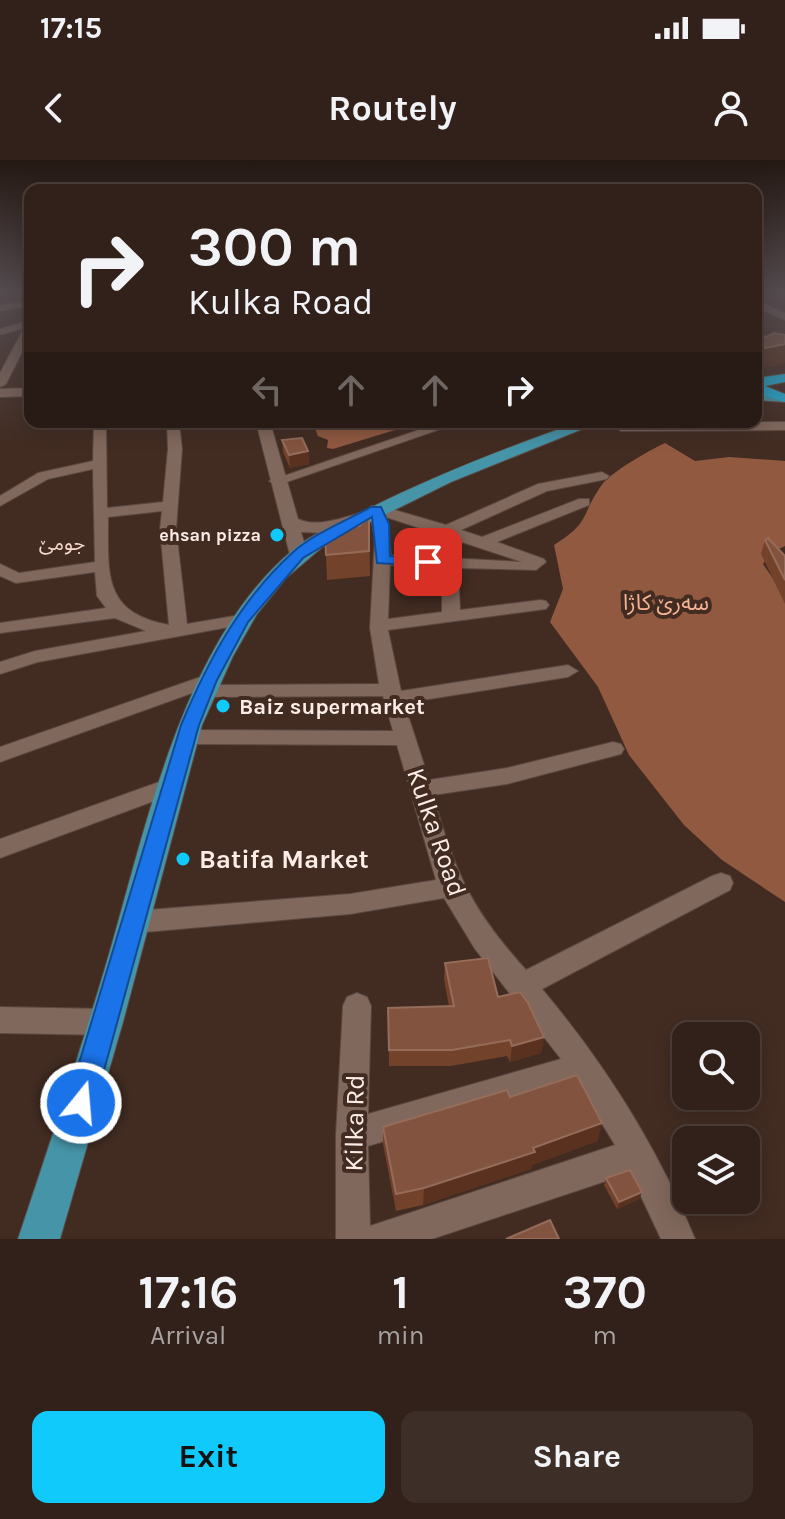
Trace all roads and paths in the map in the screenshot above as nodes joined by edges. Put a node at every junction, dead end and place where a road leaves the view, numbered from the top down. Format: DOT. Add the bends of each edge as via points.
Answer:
graph roads {
  1 [pos="24,347"];
  2 [pos="785,378"];
  3 [pos="762,382"];
  4 [pos="0,385"];
  5 [pos="24,391"];
  6 [pos="762,391"];
  7 [pos="762,396"];
  8 [pos="784,398"];
  9 [pos="762,426"];
  10 [pos="785,426"];
  11 [pos="100,428"];
  12 [pos="173,428"];
  13 [pos="264,428"];
  14 [pos="437,428"];
  15 [pos="578,428"];
  16 [pos="99,464"];
  17 [pos="602,476"];
  18 [pos="276,481"];
  19 [pos="0,502"];
  20 [pos="584,502"];
  21 [pos="170,506"];
  22 [pos="100,513"];
  23 [pos="368,514"];
  24 [pos="288,521"];
  25 [pos="447,530"];
  26 [pos="483,542"];
  27 [pos="298,555"];
  28 [pos="383,560"];
  29 [pos="450,563"];
  30 [pos="103,566"];
  31 [pos="0,569"];
  32 [pos="540,605"];
  33 [pos="118,612"];
  34 [pos="451,617"];
  35 [pos="240,620"];
  36 [pos="379,626"];
  37 [pos="0,628"];
  38 [pos="179,632"];
  39 [pos="0,668"];
  40 [pos="568,671"];
  41 [pos="206,685"];
  42 [pos="393,694"];
  43 [pos="187,737"];
  44 [pos="405,738"];
  45 [pos="613,749"];
  46 [pos="0,755"];
  47 [pos="173,785"];
  48 [pos="420,789"];
  49 [pos="0,849"];
  50 [pos="721,883"];
  51 [pos="452,887"];
  52 [pos="134,922"];
  53 [pos="521,986"];
  54 [pos="357,1006"];
  55 [pos="0,1020"];
  56 [pos="106,1022"];
  57 [pos="583,1067"];
  58 [pos="352,1135"];
  59 [pos="637,1154"];
  60 [pos="39,1239"];
  61 [pos="353,1239"];
  62 [pos="380,1239"];
  63 [pos="678,1239"];
  1 -- 4 [label="street"];
  2 -- 3 [label="highway"];
  4 -- 5 [label="street"];
  6 -- 8 [label="highway"];
  7 -- 8 [label="main road"];
  9 -- 10 [label="street"];
  11 -- 16 [label="street"];
  12 -- 21 [label="street"];
  13 -- 18 [label="main road"];
  14 -- 18 [label="street"];
  15 -- 23 [label="main road"];
  16 -- 19 [label="street" via="43,476"];
  16 -- 22 [label="street"];
  17 -- 25 [label="street" via="543,487"];
  18 -- 24 [label="main road"];
  20 -- 26 [label="street"];
  21 -- 22 [label="street"];
  21 -- 38 [label="street"];
  22 -- 30 [label="street"];
  23 -- 24 [label="main road" via="315,529"];
  23 -- 25 [label="street"];
  23 -- 27 [label="main road"];
  23 -- 28 [label="street, Kulka Road" via="382,524"];
  24 -- 27 [label="main road"];
  25 -- 26 [label="street"];
  26 -- 29 [label="street" via="538,562 530,567"];
  27 -- 35 [label="main road"];
  28 -- 29 [label="street"];
  28 -- 36 [label="street, Kulka Road"];
  29 -- 34 [label="street"];
  30 -- 31 [label="street" via="16,578"];
  30 -- 33 [label="street" via="106,596"];
  32 -- 34 [label="street"];
  33 -- 37 [label="street"];
  33 -- 38 [label="street" via="141,625"];
  34 -- 36 [label="street"];
  35 -- 38 [label="street"];
  35 -- 41 [label="main road"];
  36 -- 42 [label="street, Kulka Road"];
  38 -- 39 [label="street"];
  40 -- 42 [label="street"];
  41 -- 42 [label="street"];
  41 -- 43 [label="main road"];
  41 -- 46 [label="street"];
  42 -- 44 [label="street, Kulka Road"];
  43 -- 44 [label="street"];
  43 -- 47 [label="main road"];
  44 -- 48 [label="street, Kulka Road"];
  45 -- 48 [label="street" via="507,776"];
  47 -- 49 [label="street"];
  47 -- 52 [label="main road"];
  48 -- 51 [label="street, Kulka Road"];
  50 -- 53 [label="street"];
  51 -- 52 [label="street" via="350,904"];
  51 -- 53 [label="street, Kulka Road" via="478,935"];
  52 -- 56 [label="main road"];
  53 -- 57 [label="street, Kulka Road"];
  54 -- 58 [label="street, Kilka Rd"];
  55 -- 56 [label="street"];
  56 -- 60 [label="main road"];
  57 -- 58 [label="street"];
  57 -- 59 [label="street, Kulka Road"];
  58 -- 61 [label="street, Kilka Rd"];
  59 -- 62 [label="street"];
  59 -- 63 [label="street, Kulka Road"];
}
